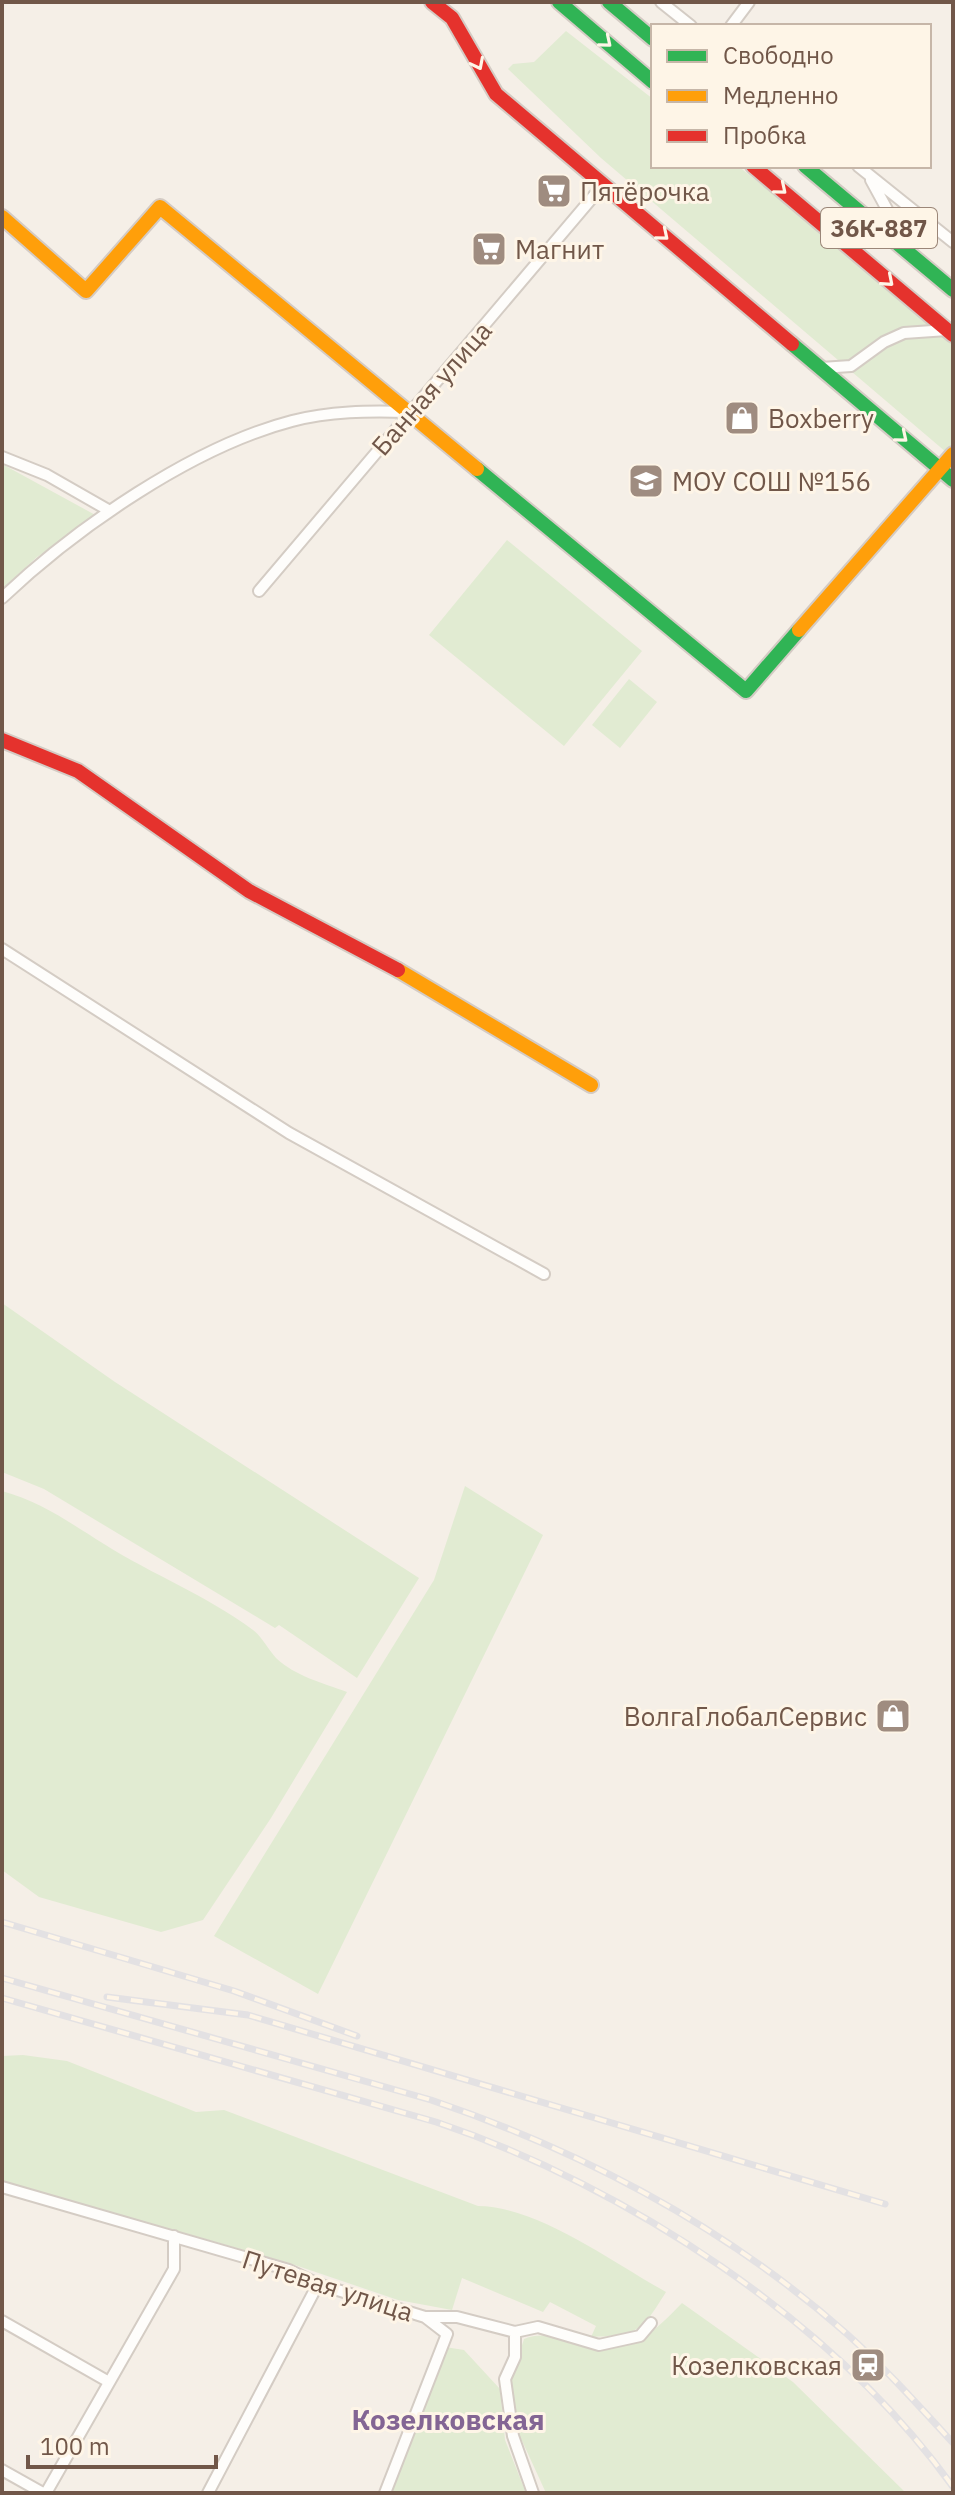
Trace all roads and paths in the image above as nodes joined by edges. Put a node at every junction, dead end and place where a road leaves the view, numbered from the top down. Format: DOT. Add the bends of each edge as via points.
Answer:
graph roads {
  1 [pos="432,2"];
  2 [pos="559,2"];
  3 [pos="609,2"];
  4 [pos="661,2"];
  5 [pos="749,2"];
  6 [pos="688,24"];
  7 [pos="732,24"];
  8 [pos="651,37"];
  9 [pos="651,80"];
  10 [pos="755,168"];
  11 [pos="807,168"];
  12 [pos="860,168"];
  13 [pos="868,175"];
  14 [pos="603,185"];
  15 [pos="2,217"];
  16 [pos="953,242"];
  17 [pos="912,255"];
  18 [pos="953,290"];
  19 [pos="950,333"];
  20 [pos="821,368"];
  21 [pos="409,412"];
  22 [pos="953,454"];
  23 [pos="2,457"];
  24 [pos="940,469"];
  25 [pos="953,480"];
  26 [pos="110,511"];
  27 [pos="259,591"];
  28 [pos="2,598"];
  29 [pos="2,740"];
  30 [pos="2,949"];
  31 [pos="591,1085"];
  32 [pos="544,1274"];
  33 [pos="2,2187"];
  34 [pos="174,2236"];
  35 [pos="318,2284"];
  36 [pos="425,2317"];
  37 [pos="2,2321"];
  38 [pos="651,2323"];
  39 [pos="515,2332"];
  40 [pos="109,2382"];
  41 [pos="2,2470"];
  42 [pos="45,2493"];
  43 [pos="208,2493"];
  44 [pos="385,2493"];
  45 [pos="533,2493"];
  1 -- 14 [label="street, one-way" via="452,18 496,94"];
  2 -- 9 [label="street, one-way"];
  3 -- 8 [label="street"];
  4 -- 6 [label="street"];
  5 -- 7 [label="street"];
  10 -- 19 [label="street, 36К-887, one-way"];
  11 -- 17 [label="street, 36К-887"];
  12 -- 13 [label="street"];
  13 -- 16 [label="street"];
  13 -- 17 [label="street"];
  14 -- 20 [label="street, one-way"];
  14 -- 21 [label="street, Банная улица"];
  15 -- 21 [label="street" via="86,291 160,207"];
  17 -- 18 [label="street, 36К-887"];
  19 -- 20 [label="street" via="904,333 851,366"];
  20 -- 24 [label="street, one-way"];
  21 -- 24 [label="street" via="746,691"];
  21 -- 26 [label="street" via="349,411 291,421 216,450"];
  21 -- 27 [label="street, Банная улица"];
  22 -- 24 [label="street"];
  23 -- 26 [label="street" via="47,475"];
  24 -- 25 [label="street"];
  26 -- 28 [label="street" via="39,562"];
  29 -- 31 [label="street" via="78,771 249,891 430,987"];
  30 -- 32 [label="street" via="289,1133"];
  33 -- 34 [label="street, Путевая улица"];
  34 -- 35 [label="street, Путевая улица" via="289,2270"];
  34 -- 40 [label="street" via="174,2269"];
  35 -- 36 [label="street, Путевая улица"];
  35 -- 43 [label="street"];
  36 -- 39 [label="street, Путевая улица" via="457,2317"];
  36 -- 44 [label="street" via="447,2334"];
  37 -- 40 [label="street"];
  38 -- 39 [label="street, Путевая улица" via="640,2336 599,2345 538,2327"];
  39 -- 45 [label="street" via="515,2357 505,2379 513,2436"];
  40 -- 42 [label="street"];
  41 -- 42 [label="street"];
}
